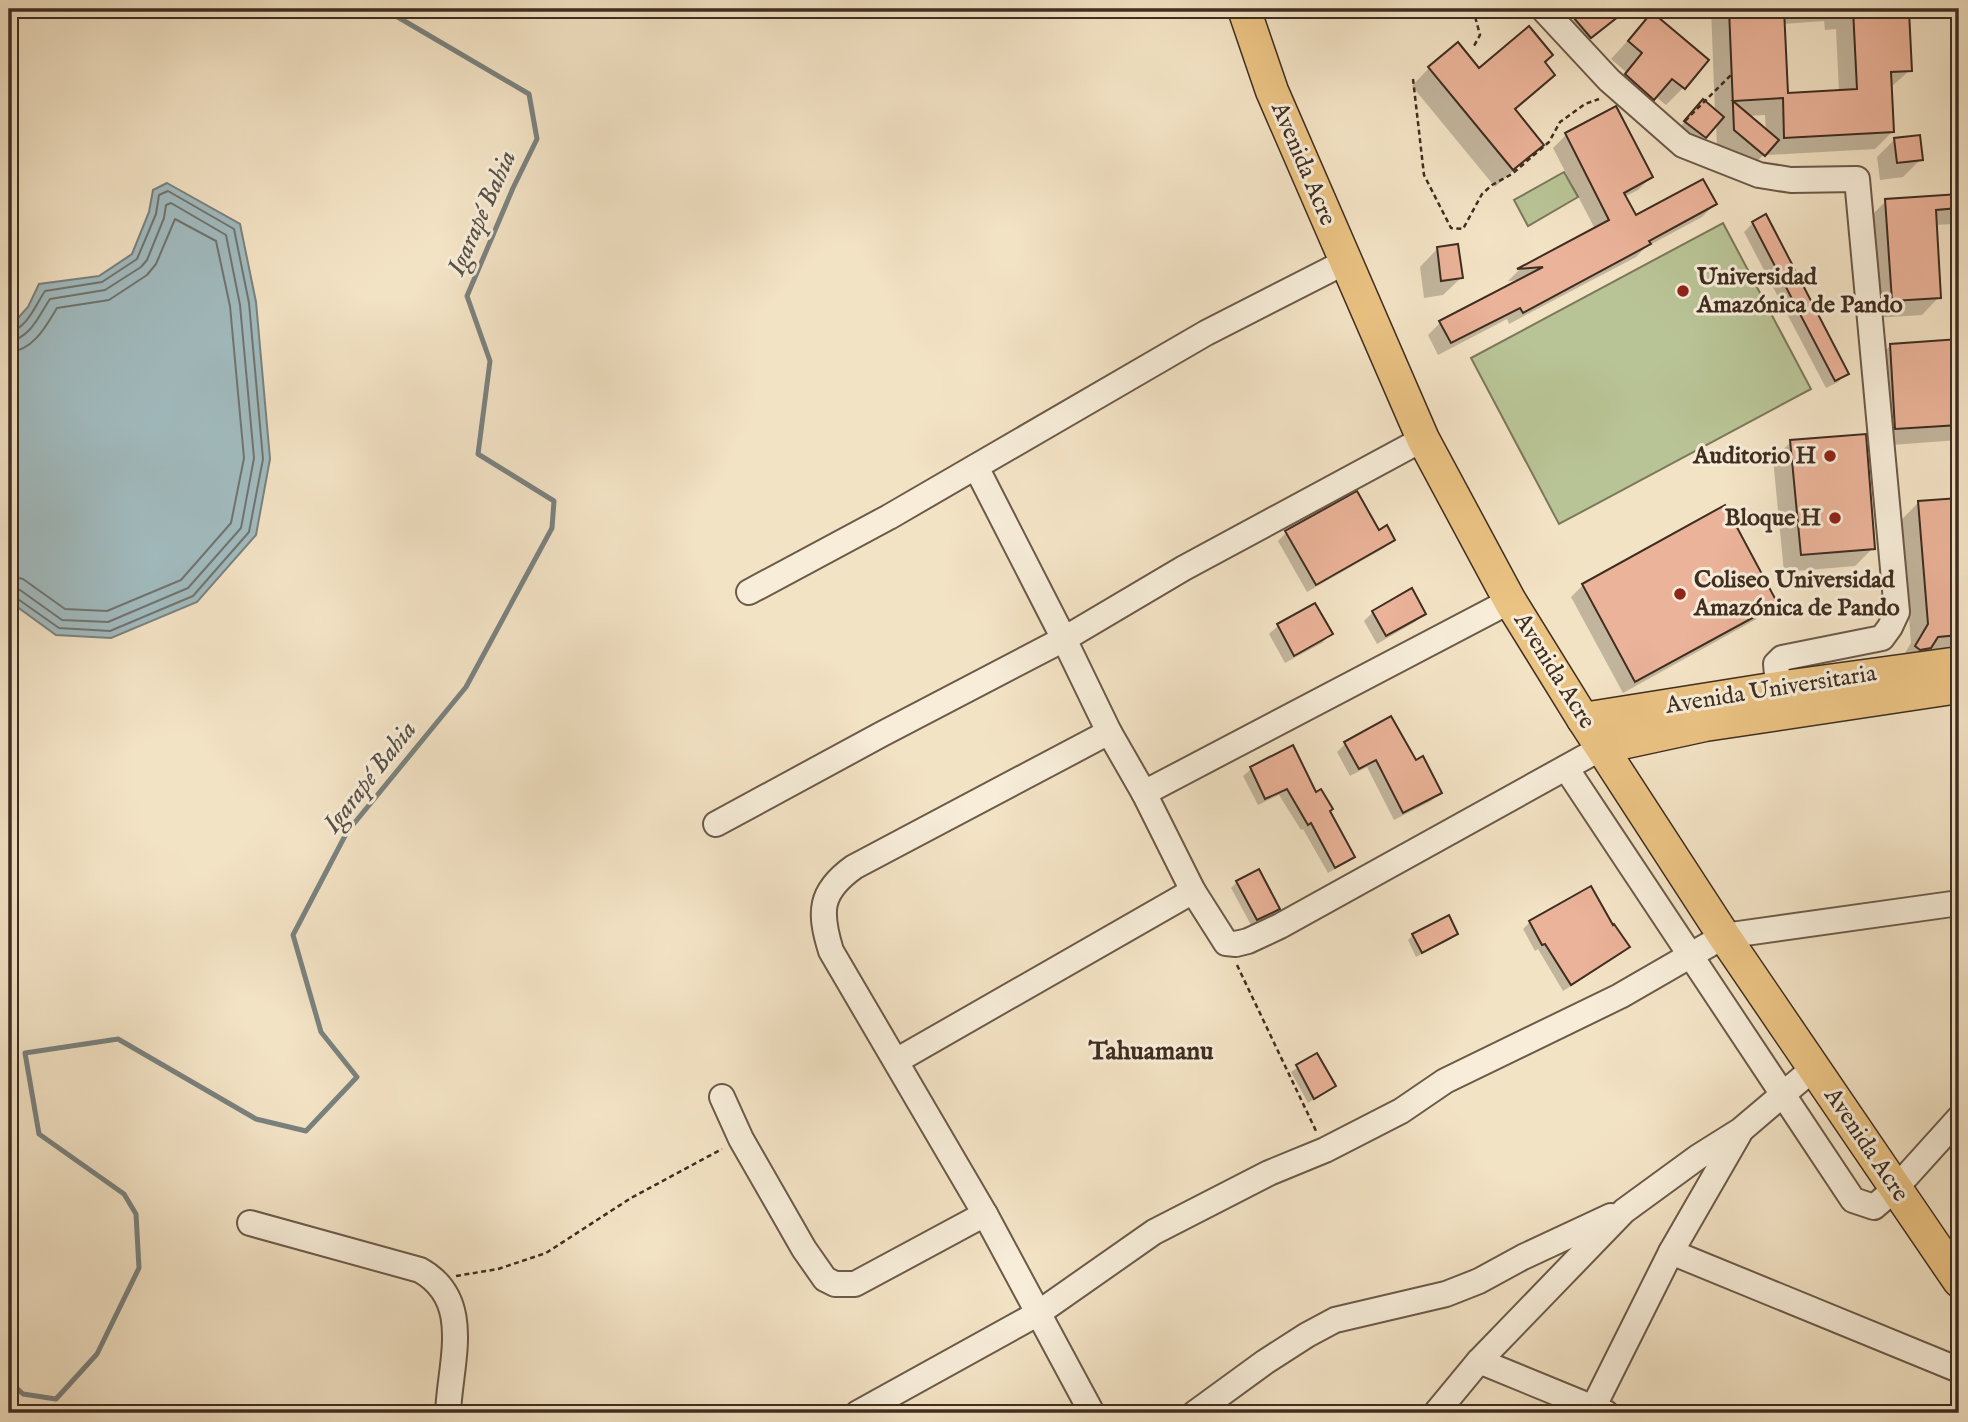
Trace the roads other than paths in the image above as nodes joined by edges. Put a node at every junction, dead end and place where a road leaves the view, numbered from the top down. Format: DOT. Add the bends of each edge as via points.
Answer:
graph roads {
  1 [pos="1244,9"];
  2 [pos="1543,9"];
  3 [pos="1345,262"];
  4 [pos="1423,439"];
  5 [pos="976,467"];
  6 [pos="749,592"];
  7 [pos="1510,601"];
  8 [pos="1064,639"];
  9 [pos="1959,663"];
  10 [pos="1880,686"];
  11 [pos="1959,687"];
  12 [pos="1779,701"];
  13 [pos="1583,719"];
  14 [pos="1109,732"];
  15 [pos="1603,747"];
  16 [pos="1566,768"];
  17 [pos="1144,793"];
  18 [pos="716,824"];
  19 [pos="1193,891"];
  20 [pos="1956,908"];
  21 [pos="1724,936"];
  22 [pos="1691,956"];
  23 [pos="896,1061"];
  24 [pos="1814,1068"];
  25 [pos="1783,1095"];
  26 [pos="722,1097"];
  27 [pos="1959,1118"];
  28 [pos="1741,1130"];
  29 [pos="1895,1189"];
  30 [pos="1624,1210"];
  31 [pos="985,1214"];
  32 [pos="250,1223"];
  33 [pos="1946,1245"];
  34 [pos="1671,1252"];
  35 [pos="1959,1281"];
  36 [pos="1037,1314"];
  37 [pos="1479,1362"];
  38 [pos="1959,1370"];
  39 [pos="1600,1411"];
  40 [pos="448,1413"];
  41 [pos="858,1413"];
  42 [pos="1092,1413"];
  43 [pos="1195,1413"];
  44 [pos="1436,1413"];
  1 -- 3 [label="main road, Avenida Acre" via="1272,91"];
  2 -- 12 [label="street" via="1622,92 1683,145 1759,175 1791,180 1857,179 1897,612 1882,638 1782,659 1776,664"];
  3 -- 4 [label="main road, Avenida Acre"];
  3 -- 5 [label="street" via="1206,333"];
  4 -- 7 [label="main road, Avenida Acre"];
  4 -- 8 [label="street" via="1184,568"];
  5 -- 6 [label="street"];
  5 -- 8 [label="street"];
  7 -- 13 [label="main road, Avenida Acre"];
  7 -- 17 [label="street"];
  8 -- 14 [label="street"];
  8 -- 18 [label="street"];
  9 -- 10 [label="main road, Avenida Universitaria"];
  10 -- 11 [label="main road, Avenida Universitaria"];
  10 -- 12 [label="main road, Avenida Universitaria"];
  12 -- 13 [label="main road, Avenida Universitaria"];
  12 -- 15 [label="main road, Avenida Universitaria" via="1705,725"];
  13 -- 15 [label="main road, Avenida Acre"];
  14 -- 17 [label="street"];
  14 -- 23 [label="street" via="854,867 831,888 822,912 831,951"];
  15 -- 16 [label="street"];
  15 -- 21 [label="main road, Avenida Acre"];
  16 -- 19 [label="street" via="1248,941 1226,943"];
  16 -- 22 [label="street"];
  17 -- 19 [label="street"];
  19 -- 23 [label="street"];
  20 -- 21 [label="street"];
  21 -- 22 [label="street"];
  21 -- 24 [label="main road, Avenida Acre"];
  22 -- 25 [label="street"];
  22 -- 36 [label="street" via="1445,1081 1401,1111 1154,1233"];
  23 -- 31 [label="street"];
  24 -- 25 [label="street"];
  24 -- 29 [label="main road, Avenida Acre"];
  25 -- 28 [label="street"];
  25 -- 29 [label="street" via="1853,1199 1874,1207"];
  26 -- 31 [label="street" via="804,1249 825,1279 835,1284 855,1284"];
  27 -- 29 [label="street"];
  28 -- 30 [label="street"];
  28 -- 34 [label="street"];
  29 -- 33 [label="main road, Avenida Acre"];
  30 -- 37 [label="street"];
  30 -- 43 [label="street" via="1446,1294 1335,1320"];
  31 -- 36 [label="street"];
  32 -- 40 [label="street" via="435,1278 449,1296 456,1326"];
  33 -- 35 [label="main road, Avenida Acre"];
  34 -- 38 [label="street"];
  34 -- 39 [label="street"];
  36 -- 41 [label="street"];
  36 -- 42 [label="street"];
  37 -- 39 [label="street"];
  37 -- 44 [label="street"];
}
